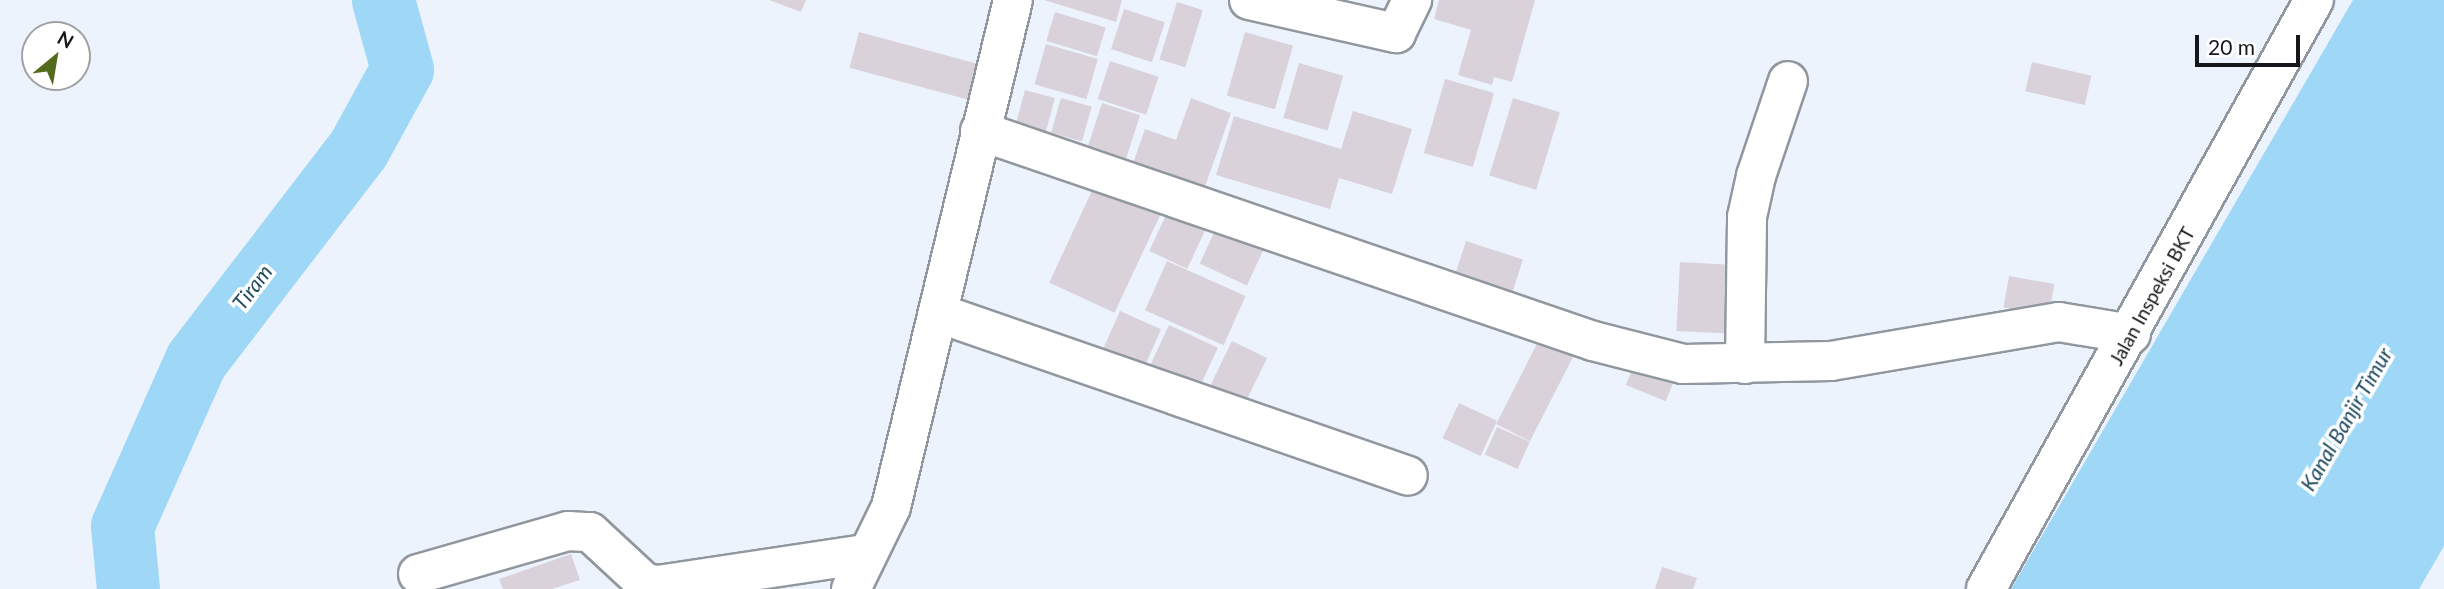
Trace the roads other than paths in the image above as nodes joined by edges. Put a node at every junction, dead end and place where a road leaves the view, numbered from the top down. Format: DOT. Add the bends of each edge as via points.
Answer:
graph roads {
  1 [pos="1013,0"];
  2 [pos="1249,0"];
  3 [pos="1412,0"];
  4 [pos="2314,0"];
  5 [pos="1788,81"];
  6 [pos="980,131"];
  7 [pos="938,313"];
  8 [pos="2131,334"];
  9 [pos="1745,364"];
  10 [pos="1408,476"];
  11 [pos="865,554"];
  12 [pos="418,574"];
  13 [pos="851,589"];
  14 [pos="1986,589"];
  1 -- 6 [label="street"];
  2 -- 3 [label="street" via="1396,33"];
  4 -- 8 [label="street, Jalan Inspeksi BKT"];
  5 -- 9 [label="street" via="1747,217"];
  6 -- 7 [label="street"];
  6 -- 9 [label="street" via="1593,341 1683,364"];
  7 -- 10 [label="street"];
  7 -- 11 [label="street" via="891,507"];
  8 -- 9 [label="street" via="2059,322 1831,361"];
  8 -- 14 [label="street, Jalan Inspeksi BKT"];
  11 -- 12 [label="street" via="658,585 645,583 590,532 568,531"];
  11 -- 13 [label="street"];
}
